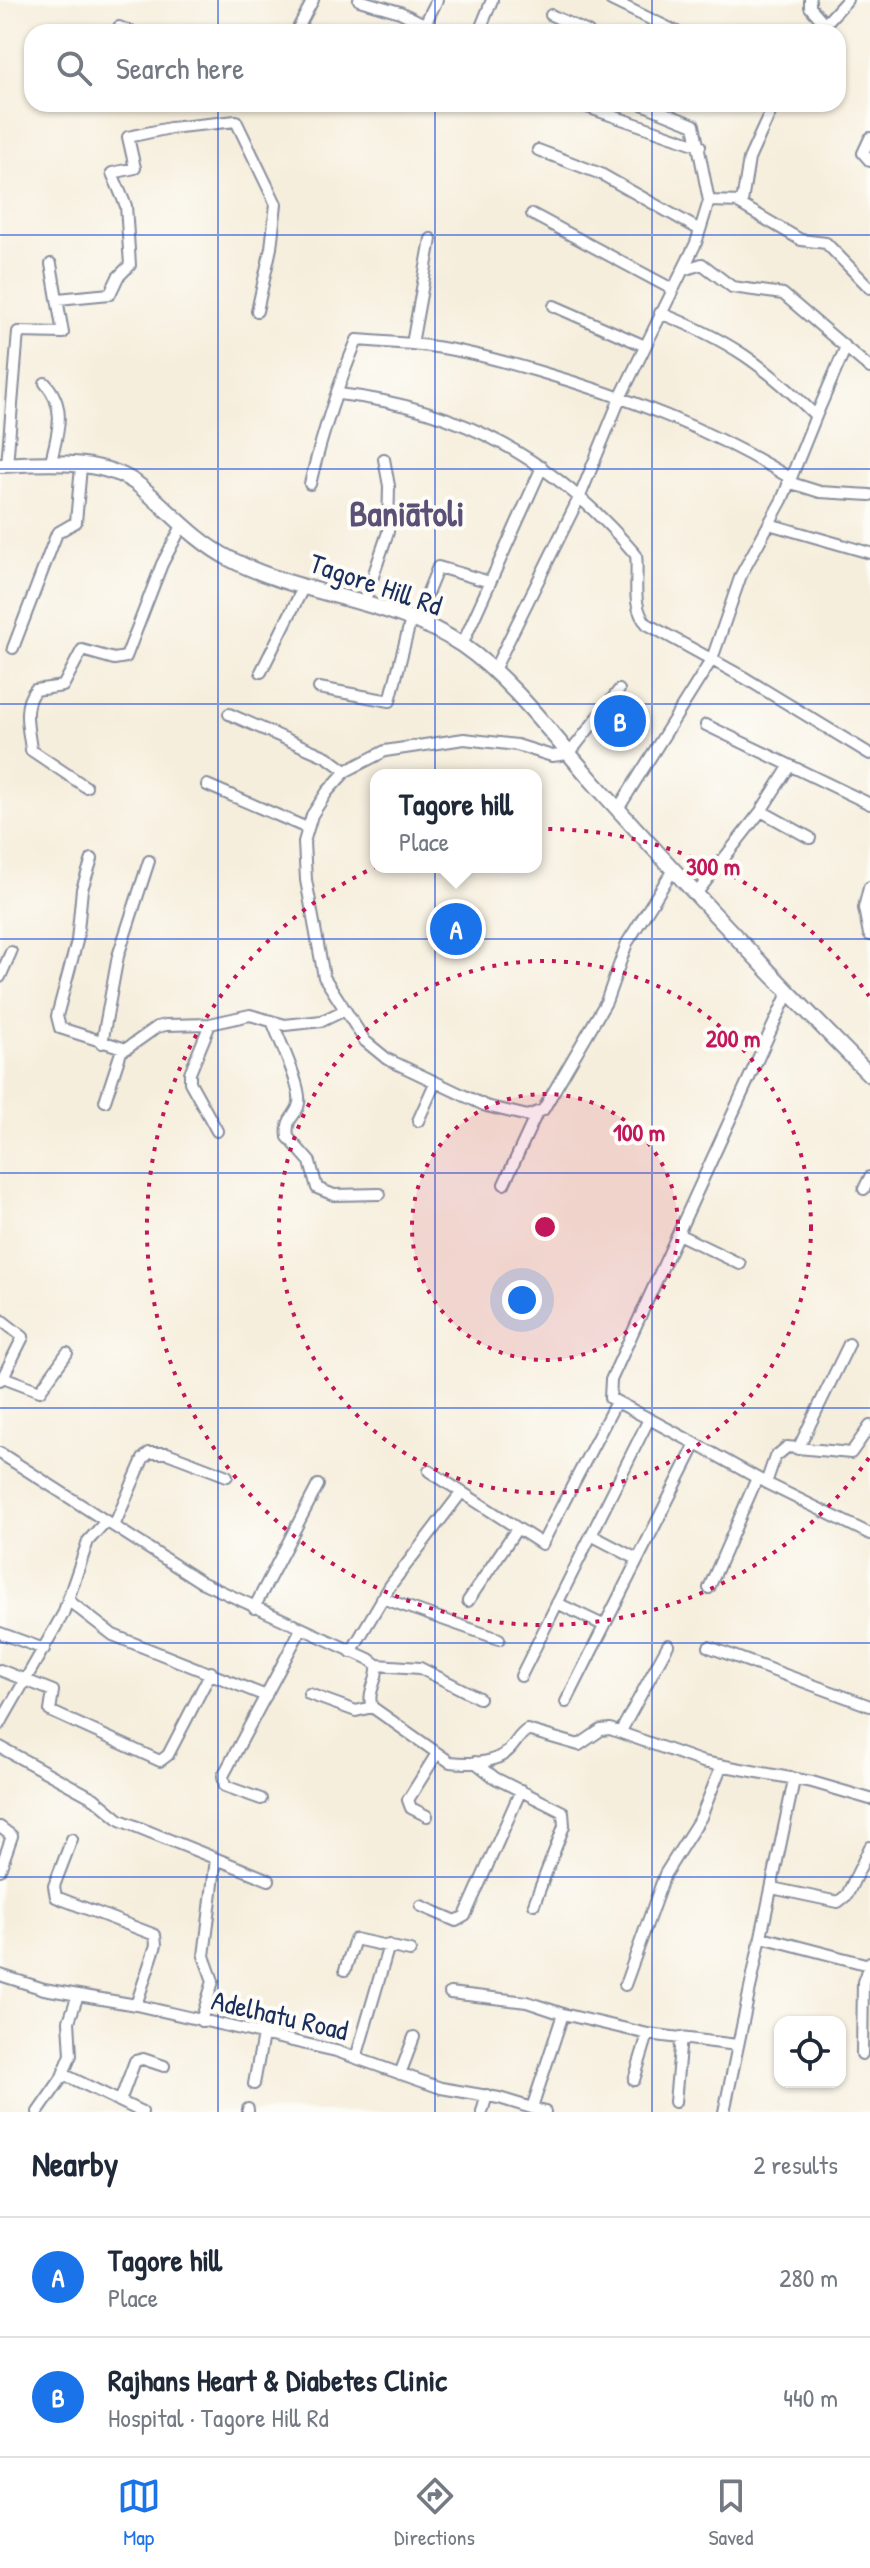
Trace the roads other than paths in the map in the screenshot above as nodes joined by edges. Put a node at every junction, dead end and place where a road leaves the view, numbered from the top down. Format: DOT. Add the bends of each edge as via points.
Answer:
graph roads {
  1 [pos="313,0"];
  2 [pos="437,0"];
  3 [pos="492,0"];
  4 [pos="611,0"];
  5 [pos="810,0"];
  6 [pos="847,0"];
  7 [pos="365,1"];
  8 [pos="551,15"];
  9 [pos="300,24"];
  10 [pos="425,24"];
  11 [pos="482,24"];
  12 [pos="571,24"];
  13 [pos="660,24"];
  14 [pos="820,24"];
  15 [pos="826,24"];
  16 [pos="601,112"];
  17 [pos="663,112"];
  18 [pos="770,112"];
  19 [pos="870,138"];
  20 [pos="700,146"];
  21 [pos="538,150"];
  22 [pos="870,161"];
  23 [pos="709,201"];
  24 [pos="738,203"];
  25 [pos="532,214"];
  26 [pos="700,230"];
  27 [pos="431,239"];
  28 [pos="51,264"];
  29 [pos="681,271"];
  30 [pos="870,288"];
  31 [pos="672,289"];
  32 [pos="58,299"];
  33 [pos="554,306"];
  34 [pos="257,311"];
  35 [pos="660,313"];
  36 [pos="412,344"];
  37 [pos="645,346"];
  38 [pos="845,349"];
  39 [pos="870,368"];
  40 [pos="45,383"];
  41 [pos="339,394"];
  42 [pos="621,396"];
  43 [pos="816,416"];
  44 [pos="384,459"];
  45 [pos="3,465"];
  46 [pos="50,465"];
  47 [pos="81,467"];
  48 [pos="542,467"];
  49 [pos="789,480"];
  50 [pos="310,484"];
  51 [pos="870,495"];
  52 [pos="580,496"];
  53 [pos="769,524"];
  54 [pos="182,526"];
  55 [pos="870,553"];
  56 [pos="490,582"];
  57 [pos="304,586"];
  58 [pos="364,603"];
  59 [pos="414,620"];
  60 [pos="462,645"];
  61 [pos="13,648"];
  62 [pos="712,659"];
  63 [pos="261,672"];
  64 [pos="493,672"];
  65 [pos="319,688"];
  66 [pos="619,690"];
  67 [pos="229,714"];
  68 [pos="706,725"];
  69 [pos="569,754"];
  70 [pos="870,754"];
  71 [pos="789,767"];
  72 [pos="346,771"];
  73 [pos="207,785"];
  74 [pos="86,787"];
  75 [pos="870,804"];
  76 [pos="618,809"];
  77 [pos="761,811"];
  78 [pos="307,828"];
  79 [pos="810,838"];
  80 [pos="92,859"];
  81 [pos="149,861"];
  82 [pos="673,870"];
  83 [pos="870,888"];
  84 [pos="696,894"];
  85 [pos="870,934"];
  86 [pos="11,952"];
  87 [pos="0,977"];
  88 [pos="788,993"];
  89 [pos="345,1010"];
  90 [pos="273,1023"];
  91 [pos="210,1024"];
  92 [pos="102,1043"];
  93 [pos="122,1049"];
  94 [pos="870,1075"];
  95 [pos="435,1083"];
  96 [pos="105,1101"];
  97 [pos="536,1115"];
  98 [pos="418,1121"];
  99 [pos="217,1131"];
  100 [pos="870,1177"];
  101 [pos="504,1184"];
  102 [pos="864,1189"];
  103 [pos="380,1194"];
  104 [pos="678,1234"];
  105 [pos="740,1264"];
  106 [pos="0,1319"];
  107 [pos="849,1344"];
  108 [pos="67,1353"];
  109 [pos="2,1378"];
  110 [pos="616,1402"];
  111 [pos="649,1419"];
  112 [pos="870,1426"];
  113 [pos="696,1444"];
  114 [pos="798,1449"];
  115 [pos="0,1453"];
  116 [pos="429,1471"];
  117 [pos="227,1476"];
  118 [pos="761,1481"];
  119 [pos="318,1485"];
  120 [pos="461,1493"];
  121 [pos="110,1524"];
  122 [pos="516,1530"];
  123 [pos="870,1534"];
  124 [pos="591,1535"];
  125 [pos="637,1559"];
  126 [pos="709,1588"];
  127 [pos="382,1598"];
  128 [pos="69,1601"];
  129 [pos="468,1601"];
  130 [pos="557,1603"];
  131 [pos="254,1608"];
  132 [pos="603,1625"];
  133 [pos="300,1631"];
  134 [pos="0,1633"];
  135 [pos="499,1639"];
  136 [pos="668,1645"];
  137 [pos="709,1647"];
  138 [pos="44,1649"];
  139 [pos="351,1652"];
  140 [pos="377,1665"];
  141 [pos="0,1670"];
  142 [pos="211,1672"];
  143 [pos="521,1676"];
  144 [pos="25,1679"];
  145 [pos="309,1694"];
  146 [pos="266,1696"];
  147 [pos="479,1698"];
  148 [pos="566,1702"];
  149 [pos="870,1706"];
  150 [pos="372,1707"];
  151 [pos="0,1724"];
  152 [pos="621,1731"];
  153 [pos="0,1747"];
  154 [pos="436,1755"];
  155 [pos="475,1762"];
  156 [pos="721,1767"];
  157 [pos="794,1780"];
  158 [pos="521,1790"];
  159 [pos="261,1799"];
  160 [pos="870,1799"];
  161 [pos="427,1816"];
  162 [pos="0,1827"];
  163 [pos="72,1839"];
  164 [pos="870,1847"];
  165 [pos="216,1859"];
  166 [pos="0,1870"];
  167 [pos="269,1880"];
  168 [pos="772,1888"];
  169 [pos="534,1904"];
  170 [pos="421,1906"];
  171 [pos="762,1937"];
  172 [pos="389,1945"];
  173 [pos="410,1951"];
  174 [pos="869,1964"];
  175 [pos="345,1970"];
  176 [pos="0,1975"];
  177 [pos="625,1985"];
  178 [pos="450,1993"];
  179 [pos="78,1995"];
  180 [pos="136,2005"];
  181 [pos="563,2014"];
  182 [pos="201,2021"];
  183 [pos="648,2034"];
  184 [pos="263,2035"];
  185 [pos="414,2037"];
  186 [pos="681,2037"];
  187 [pos="737,2045"];
  188 [pos="862,2054"];
  189 [pos="356,2058"];
  190 [pos="164,2066"];
  191 [pos="63,2074"];
  192 [pos="400,2074"];
  193 [pos="634,2080"];
  194 [pos="254,2084"];
  195 [pos="487,2095"];
  196 [pos="120,2101"];
  197 [pos="675,2102"];
  198 [pos="532,2108"];
  199 [pos="38,2112"];
  200 [pos="142,2112"];
  201 [pos="482,2112"];
  202 [pos="545,2112"];
  203 [pos="724,2112"];
  1 -- 9 [label="street"];
  2 -- 10 [label="street"];
  3 -- 11 [label="street"];
  4 -- 13 [label="street"];
  5 -- 14 [label="street"];
  6 -- 15 [label="street"];
  7 -- 10 [label="street"];
  8 -- 12 [label="street"];
  16 -- 20 [label="street"];
  17 -- 20 [label="street" via="692,123"];
  18 -- 24 [label="street" via="749,159 744,196"];
  19 -- 22 [label="street" via="863,153"];
  20 -- 23 [label="street"];
  21 -- 26 [label="street" via="601,174"];
  23 -- 24 [label="street"];
  23 -- 26 [label="street"];
  24 -- 30 [label="street" via="801,240 826,243"];
  25 -- 31 [label="street"];
  26 -- 29 [label="street"];
  27 -- 36 [label="street"];
  28 -- 32 [label="street"];
  29 -- 31 [label="street"];
  29 -- 38 [label="street" via="702,264 732,287 783,294"];
  31 -- 35 [label="street"];
  32 -- 34 [label="street" via="110,294 130,265 126,206 112,174 135,168 128,137 237,121 276,204"];
  32 -- 45 [label="street" via="62,335 18,333"];
  33 -- 37 [label="street"];
  35 -- 37 [label="street"];
  35 -- 43 [label="street" via="715,335 776,376"];
  36 -- 41 [label="street" via="359,339"];
  36 -- 42 [label="street" via="466,351"];
  37 -- 42 [label="street"];
  38 -- 39 [label="street"];
  38 -- 43 [label="street"];
  40 -- 46 [label="street" via="60,415"];
  41 -- 48 [label="street" via="382,399 475,428"];
  41 -- 50 [label="street" via="327,416"];
  42 -- 49 [label="street" via="724,439"];
  42 -- 52 [label="street"];
  43 -- 49 [label="street"];
  44 -- 58 [label="street" via="388,532"];
  45 -- 46 [label="main road, Tagore Hill Rd"];
  46 -- 47 [label="main road, Tagore Hill Rd"];
  47 -- 54 [label="main road, Tagore Hill Rd" via="128,478"];
  47 -- 61 [label="street" via="77,519 57,533"];
  48 -- 52 [label="street"];
  48 -- 56 [label="street"];
  49 -- 51 [label="street" via="820,492"];
  49 -- 53 [label="street"];
  52 -- 62 [label="street" via="636,555 644,622"];
  52 -- 64 [label="street"];
  53 -- 55 [label="street"];
  53 -- 62 [label="street" via="741,575"];
  54 -- 57 [label="main road, Tagore Hill Rd" via="231,560"];
  54 -- 74 [label="street" via="126,657 82,650 63,686 31,695 25,720 31,750"];
  56 -- 59 [label="street" via="438,567"];
  56 -- 60 [label="street"];
  57 -- 58 [label="main road, Tagore Hill Rd"];
  57 -- 63 [label="street"];
  58 -- 59 [label="main road, Tagore Hill Rd"];
  59 -- 60 [label="main road, Tagore Hill Rd"];
  59 -- 65 [label="street" via="390,701"];
  60 -- 64 [label="main road, Tagore Hill Rd"];
  62 -- 70 [label="street"];
  62 -- 76 [label="street"];
  64 -- 69 [label="main road, Tagore Hill Rd"];
  66 -- 69 [label="street"];
  67 -- 72 [label="street" via="327,757"];
  68 -- 71 [label="street"];
  69 -- 72 [label="street" via="552,756 517,745 453,740 385,751"];
  69 -- 76 [label="main road, Tagore Hill Rd"];
  71 -- 75 [label="street"];
  71 -- 77 [label="street"];
  72 -- 78 [label="street"];
  73 -- 78 [label="street"];
  76 -- 82 [label="main road, Tagore Hill Rd"];
  77 -- 79 [label="street"];
  77 -- 84 [label="street"];
  78 -- 89 [label="street" via="304,865 320,964"];
  80 -- 92 [label="street" via="58,1023"];
  81 -- 92 [label="street" via="118,956"];
  82 -- 84 [label="main road, Tagore Hill Rd"];
  82 -- 97 [label="street" via="627,943 606,1002"];
  83 -- 85 [label="street" via="865,908"];
  84 -- 88 [label="main road, Tagore Hill Rd"];
  86 -- 87 [label="street"];
  88 -- 94 [label="main road, Tagore Hill Rd"];
  88 -- 104 [label="street"];
  89 -- 90 [label="street" via="322,1021"];
  89 -- 95 [label="street" via="375,1051"];
  90 -- 91 [label="street" via="250,1015"];
  90 -- 103 [label="street" via="299,1095 298,1108 288,1119 288,1137 310,1162 317,1188 334,1195"];
  91 -- 93 [label="street" via="157,1027"];
  91 -- 99 [label="street" via="190,1082"];
  92 -- 93 [label="street"];
  93 -- 96 [label="street"];
  95 -- 97 [label="street" via="486,1106"];
  95 -- 98 [label="street"];
  97 -- 101 [label="street"];
  100 -- 102 [label="street"];
  104 -- 105 [label="street"];
  104 -- 110 [label="street" via="611,1380 610,1398"];
  106 -- 109 [label="street" via="23,1337"];
  107 -- 114 [label="street"];
  108 -- 109 [label="street" via="40,1391"];
  110 -- 111 [label="street"];
  110 -- 122 [label="street" via="546,1541 536,1543"];
  111 -- 113 [label="street"];
  111 -- 124 [label="street"];
  112 -- 114 [label="street" via="851,1453"];
  113 -- 118 [label="street"];
  113 -- 125 [label="street"];
  114 -- 118 [label="street" via="780,1450"];
  115 -- 121 [label="street"];
  116 -- 120 [label="street"];
  117 -- 121 [label="street" via="167,1453 149,1453"];
  118 -- 123 [label="street"];
  118 -- 126 [label="street"];
  119 -- 131 [label="street"];
  120 -- 122 [label="street"];
  120 -- 127 [label="street"];
  121 -- 128 [label="street" via="88,1541"];
  121 -- 131 [label="street" via="201,1582"];
  122 -- 129 [label="street"];
  124 -- 125 [label="street"];
  124 -- 130 [label="street"];
  125 -- 132 [label="street"];
  127 -- 135 [label="street"];
  127 -- 139 [label="street"];
  128 -- 138 [label="street"];
  128 -- 142 [label="street" via="113,1635"];
  130 -- 132 [label="street"];
  130 -- 143 [label="street"];
  131 -- 133 [label="street"];
  132 -- 148 [label="street"];
  133 -- 139 [label="street"];
  133 -- 146 [label="street"];
  134 -- 138 [label="street"];
  136 -- 152 [label="street"];
  137 -- 149 [label="street"];
  138 -- 144 [label="street"];
  139 -- 140 [label="street"];
  140 -- 147 [label="street" via="420,1668"];
  140 -- 150 [label="street"];
  141 -- 144 [label="street"];
  142 -- 144 [label="street" via="160,1761 50,1711 53,1691"];
  142 -- 146 [label="street"];
  144 -- 151 [label="street"];
  145 -- 150 [label="street" via="356,1711"];
  146 -- 159 [label="street" via="222,1781"];
  150 -- 154 [label="street"];
  152 -- 155 [label="street" via="601,1730 579,1745 527,1730 508,1752"];
  152 -- 156 [label="street" via="670,1753"];
  153 -- 165 [label="street" via="95,1799 120,1820"];
  154 -- 155 [label="street" via="450,1762"];
  154 -- 161 [label="street" via="408,1805"];
  155 -- 158 [label="street"];
  156 -- 157 [label="street"];
  156 -- 177 [label="street" via="701,1817 665,1874"];
  157 -- 160 [label="street"];
  157 -- 168 [label="street"];
  158 -- 169 [label="street" via="556,1806 565,1819"];
  158 -- 170 [label="street" via="461,1920"];
  162 -- 166 [label="street" via="12,1836"];
  163 -- 180 [label="street" via="54,1886 56,1897 155,1935"];
  164 -- 168 [label="street" via="847,1895 838,1902"];
  165 -- 167 [label="street"];
  165 -- 182 [label="street" via="204,1956 213,1981"];
  168 -- 171 [label="street"];
  171 -- 174 [label="street"];
  171 -- 187 [label="street"];
  172 -- 173 [label="street"];
  172 -- 175 [label="street" via="355,1939"];
  172 -- 189 [label="street"];
  174 -- 188 [label="street" via="863,1982"];
  176 -- 179 [label="street, Adelhatu Road"];
  178 -- 181 [label="street" via="527,2002"];
  179 -- 180 [label="street, Adelhatu Road"];
  179 -- 191 [label="street" via="69,2021 71,2055"];
  180 -- 182 [label="street, Adelhatu Road"];
  181 -- 183 [label="street"];
  181 -- 198 [label="street"];
  182 -- 184 [label="street, Adelhatu Road"];
  183 -- 186 [label="street"];
  183 -- 193 [label="street"];
  184 -- 189 [label="street, Adelhatu Road"];
  184 -- 194 [label="street"];
  185 -- 192 [label="street"];
  186 -- 187 [label="street"];
  186 -- 197 [label="street"];
  187 -- 203 [label="street"];
  189 -- 192 [label="street, Adelhatu Road"];
  190 -- 196 [label="street" via="135,2061"];
  191 -- 196 [label="street"];
  191 -- 199 [label="street"];
  192 -- 195 [label="street, Adelhatu Road" via="456,2092"];
  195 -- 198 [label="street, Adelhatu Road"];
  195 -- 201 [label="street"];
  196 -- 200 [label="street"];
  198 -- 202 [label="street, Adelhatu Road"];
}
